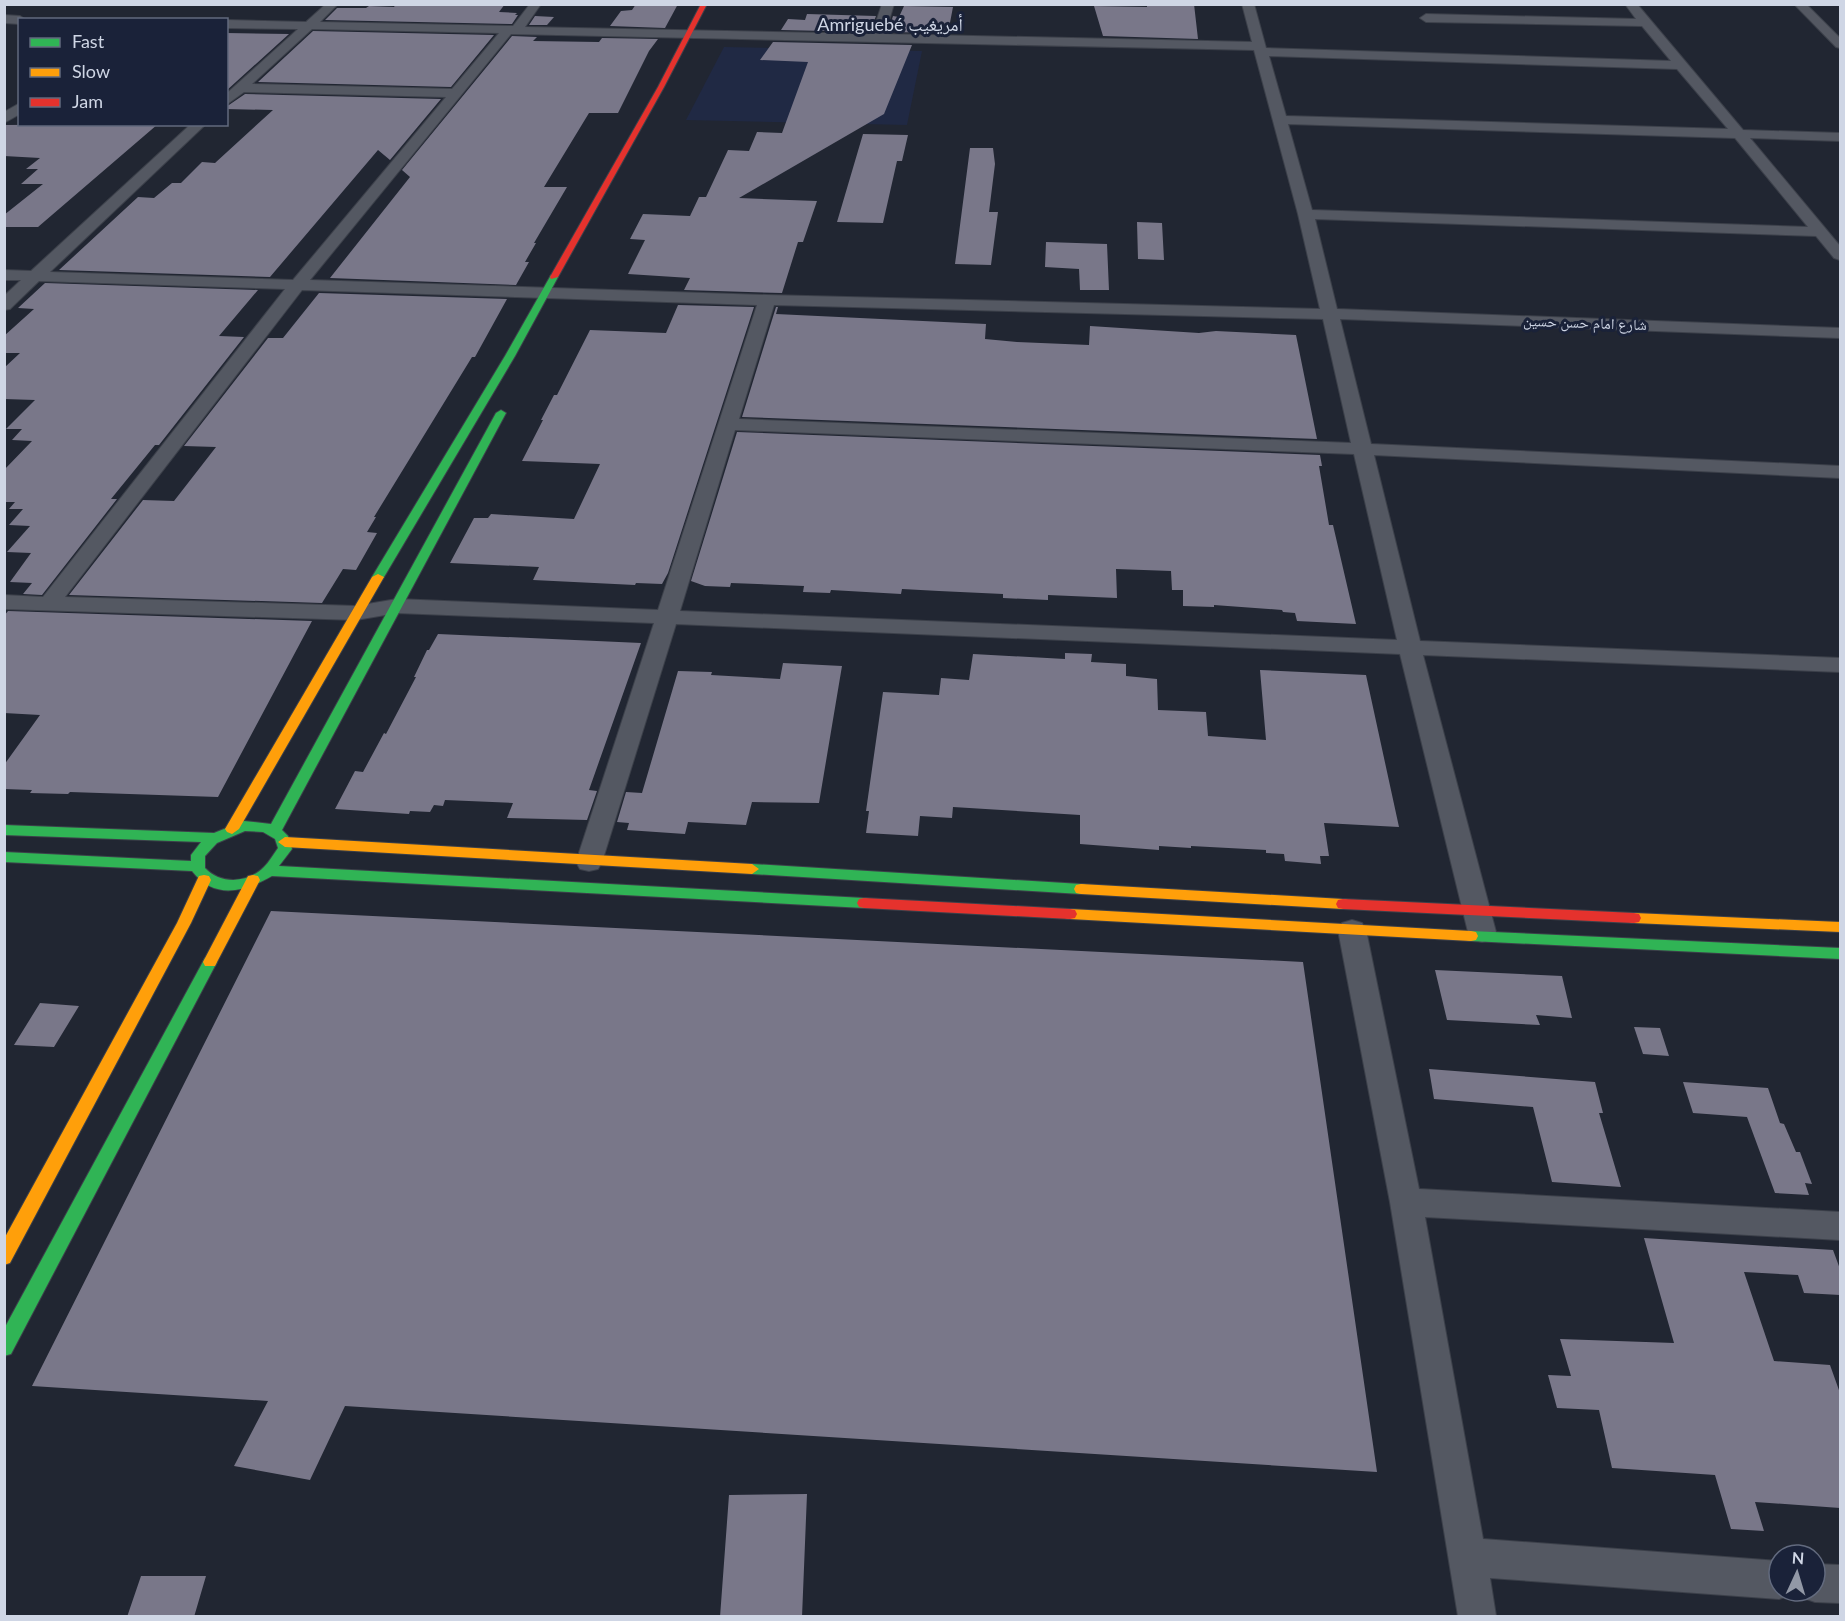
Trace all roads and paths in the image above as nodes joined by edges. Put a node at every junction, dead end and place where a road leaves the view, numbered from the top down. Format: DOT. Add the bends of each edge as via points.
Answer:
graph roads {
  1 [pos="333,4"];
  2 [pos="536,4"];
  3 [pos="704,4"];
  4 [pos="888,4"];
  5 [pos="1248,4"];
  6 [pos="1419,4"];
  7 [pos="1630,4"];
  8 [pos="1799,4"];
  9 [pos="1646,23"];
  10 [pos="228,24"];
  11 [pos="308,26"];
  12 [pos="512,31"];
  13 [pos="687,35"];
  14 [pos="877,39"];
  15 [pos="701,40"];
  16 [pos="1840,44"];
  17 [pos="1261,49"];
  18 [pos="1681,65"];
  19 [pos="241,88"];
  20 [pos="456,93"];
  21 [pos="228,99"];
  22 [pos="18,108"];
  23 [pos="660,118"];
  24 [pos="4,119"];
  25 [pos="1280,120"];
  26 [pos="198,126"];
  27 [pos="1740,135"];
  28 [pos="1840,136"];
  29 [pos="1306,214"];
  30 [pos="1821,232"];
  31 [pos="1840,255"];
  32 [pos="4,275"];
  33 [pos="34,277"];
  34 [pos="296,286"];
  35 [pos="545,292"];
  36 [pos="767,300"];
  37 [pos="4,305"];
  38 [pos="1329,314"];
  39 [pos="1840,333"];
  40 [pos="509,397"];
  41 [pos="727,424"];
  42 [pos="1362,449"];
  43 [pos="1840,472"];
  44 [pos="4,602"];
  45 [pos="48,605"];
  46 [pos="397,606"];
  47 [pos="356,613"];
  48 [pos="664,618"];
  49 [pos="1410,648"];
  50 [pos="1840,665"];
  51 [pos="232,829"];
  52 [pos="4,830"];
  53 [pos="275,830"];
  54 [pos="213,838"];
  55 [pos="285,842"];
  56 [pos="4,857"];
  57 [pos="589,862"];
  58 [pos="196,866"];
  59 [pos="271,871"];
  60 [pos="204,880"];
  61 [pos="254,880"];
  62 [pos="1478,912"];
  63 [pos="1840,927"];
  64 [pos="1352,930"];
  65 [pos="1483,937"];
  66 [pos="1840,954"];
  67 [pos="1406,1202"];
  68 [pos="1840,1226"];
  69 [pos="4,1257"];
  70 [pos="4,1348"];
  71 [pos="1466,1557"];
  72 [pos="1767,1579"];
  73 [pos="1477,1617"];
  1 -- 11 [label="street"];
  2 -- 12 [label="street"];
  3 -- 13 [label="street"];
  4 -- 14 [label="street"];
  5 -- 17 [label="street"];
  6 -- 9 [label="street" via="1428,23"];
  7 -- 9 [label="street"];
  8 -- 16 [label="street"];
  9 -- 18 [label="street"];
  10 -- 11 [label="street"];
  11 -- 12 [label="street"];
  11 -- 19 [label="street"];
  12 -- 13 [label="street"];
  12 -- 20 [label="street"];
  13 -- 15 [label="street"];
  13 -- 35 [label="street"];
  14 -- 15 [label="street"];
  14 -- 17 [label="street"];
  15 -- 23 [label="street"];
  17 -- 18 [label="street" via="1443,52"];
  17 -- 25 [label="street"];
  18 -- 27 [label="street"];
  19 -- 20 [label="street"];
  19 -- 21 [label="street"];
  20 -- 34 [label="street"];
  22 -- 24 [label="street"];
  25 -- 27 [label="street"];
  25 -- 29 [label="street"];
  26 -- 33 [label="street"];
  27 -- 28 [label="street"];
  27 -- 30 [label="street"];
  29 -- 30 [label="street"];
  29 -- 38 [label="street"];
  30 -- 31 [label="street"];
  32 -- 33 [label="street, شارع امام حسن حسين"];
  33 -- 34 [label="street, شارع امام حسن حسين"];
  33 -- 37 [label="street"];
  34 -- 35 [label="street, شارع امام حسن حسين"];
  34 -- 45 [label="street"];
  35 -- 36 [label="street, شارع امام حسن حسين"];
  35 -- 47 [label="street"];
  36 -- 38 [label="street, شارع امام حسن حسين"];
  36 -- 41 [label="street"];
  38 -- 39 [label="street, شارع امام حسن حسين"];
  38 -- 42 [label="street"];
  40 -- 46 [label="street"];
  41 -- 42 [label="street"];
  41 -- 48 [label="street"];
  42 -- 43 [label="street"];
  42 -- 49 [label="street"];
  44 -- 45 [label="street"];
  45 -- 47 [label="street"];
  46 -- 47 [label="street"];
  46 -- 48 [label="street"];
  46 -- 53 [label="street"];
  47 -- 51 [label="street"];
  48 -- 49 [label="street"];
  48 -- 57 [label="street"];
  49 -- 50 [label="street"];
  49 -- 62 [label="street"];
  51 -- 53 [label="street" via="256,826"];
  51 -- 54 [label="street"];
  52 -- 54 [label="street"];
  53 -- 55 [label="street"];
  54 -- 58 [label="street" via="197,857"];
  55 -- 57 [label="street"];
  55 -- 59 [label="street" via="283,857"];
  56 -- 58 [label="street"];
  57 -- 62 [label="street"];
  58 -- 60 [label="street"];
  59 -- 61 [label="street"];
  59 -- 64 [label="street"];
  60 -- 61 [label="street" via="226,885"];
  60 -- 69 [label="street"];
  61 -- 70 [label="street"];
  62 -- 63 [label="street"];
  62 -- 65 [label="street"];
  64 -- 65 [label="street"];
  64 -- 67 [label="street"];
  65 -- 66 [label="street"];
  67 -- 68 [label="street"];
  67 -- 71 [label="street"];
  71 -- 72 [label="street"];
  71 -- 73 [label="street"];
}
